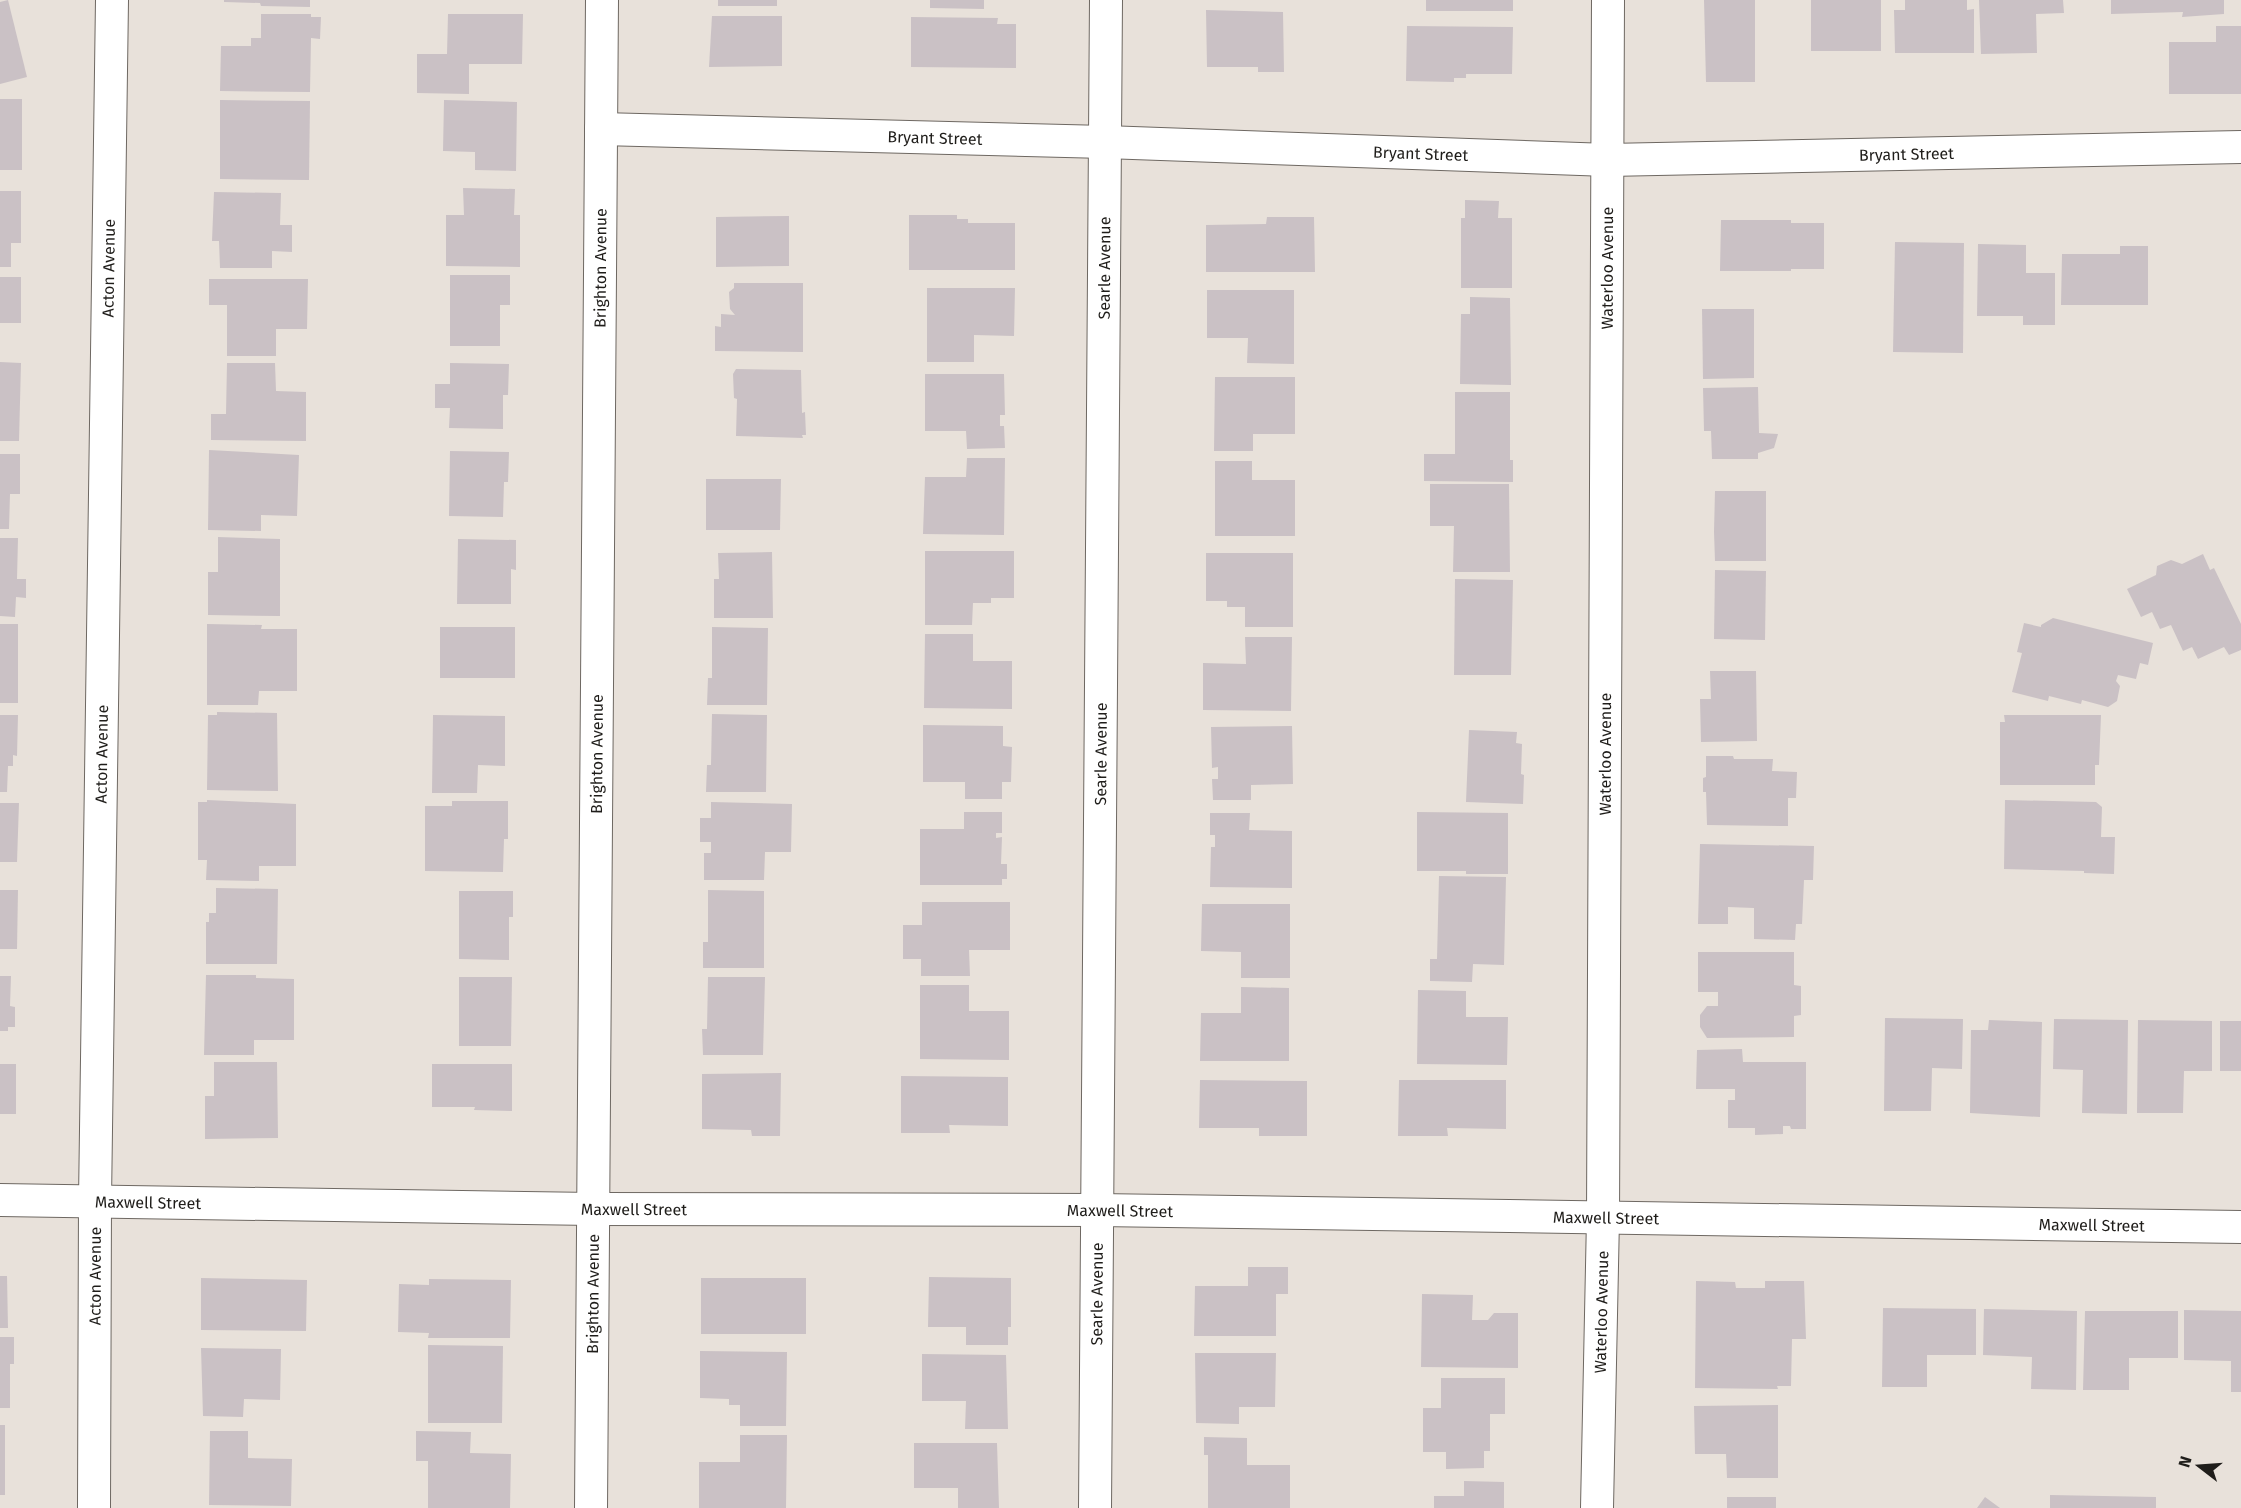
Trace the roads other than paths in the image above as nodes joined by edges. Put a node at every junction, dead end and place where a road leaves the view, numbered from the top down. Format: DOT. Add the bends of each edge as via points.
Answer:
graph roads {
  1 [pos="112,0"];
  2 [pos="602,0"];
  3 [pos="1106,0"];
  4 [pos="1608,0"];
  5 [pos="601,129"];
  6 [pos="1105,142"];
  7 [pos="2241,147"];
  8 [pos="1608,159"];
  9 [pos="0,1200"];
  10 [pos="95,1200"];
  11 [pos="593,1209"];
  12 [pos="1098,1210"];
  13 [pos="1603,1218"];
  14 [pos="2241,1227"];
  15 [pos="94,1508"];
  16 [pos="591,1508"];
  17 [pos="1095,1508"];
  18 [pos="1596,1508"];
  1 -- 10 [label="street, Acton Avenue"];
  2 -- 5 [label="street, Brighton Avenue"];
  3 -- 6 [label="street, Searle Avenue"];
  4 -- 8 [label="street, Waterloo Avenue"];
  5 -- 6 [label="street, Bryant Street"];
  5 -- 11 [label="street, Brighton Avenue"];
  6 -- 8 [label="street, Bryant Street"];
  6 -- 12 [label="street, Searle Avenue"];
  7 -- 8 [label="street, Bryant Street"];
  8 -- 13 [label="street, Waterloo Avenue"];
  9 -- 10 [label="street, Maxwell Street"];
  10 -- 11 [label="street, Maxwell Street"];
  10 -- 15 [label="street, Acton Avenue"];
  11 -- 12 [label="street, Maxwell Street"];
  11 -- 16 [label="street, Brighton Avenue"];
  12 -- 13 [label="street, Maxwell Street"];
  12 -- 17 [label="street, Searle Avenue"];
  13 -- 14 [label="street, Maxwell Street"];
  13 -- 18 [label="street, Waterloo Avenue"];
}
